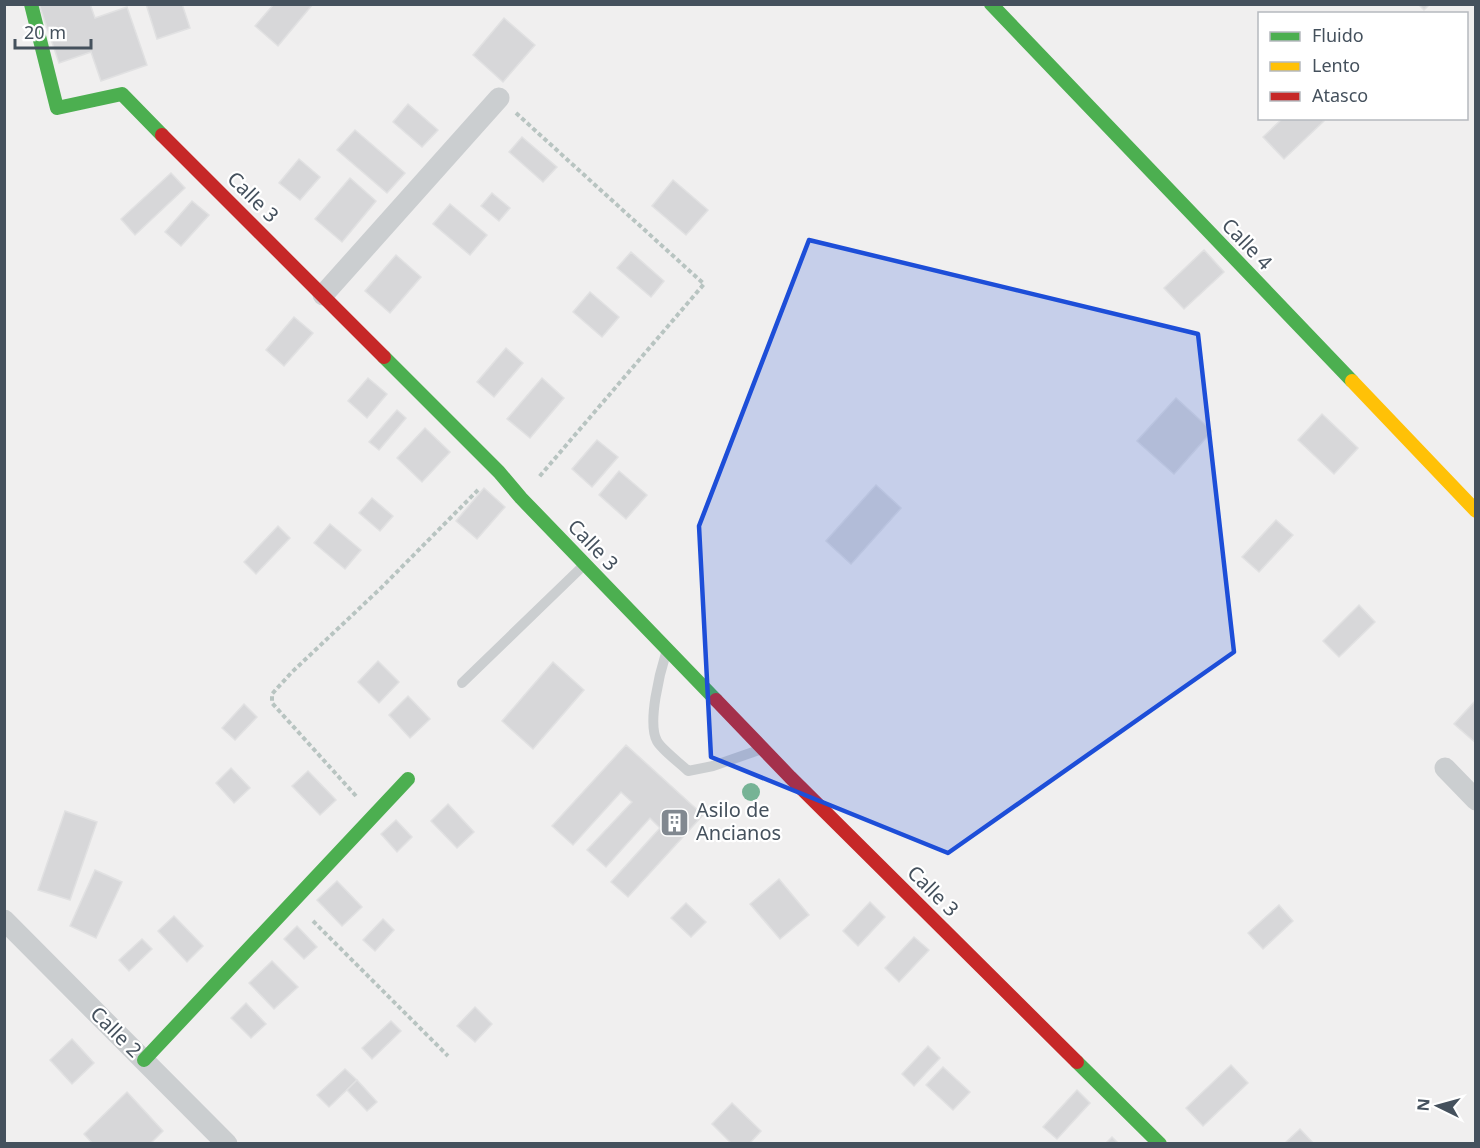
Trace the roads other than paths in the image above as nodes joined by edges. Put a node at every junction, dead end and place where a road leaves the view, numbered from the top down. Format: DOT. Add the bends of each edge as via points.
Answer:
graph roads {
  1 [pos="31,4"];
  2 [pos="991,4"];
  3 [pos="500,98"];
  4 [pos="323,295"];
  5 [pos="1476,511"];
  6 [pos="585,564"];
  7 [pos="667,649"];
  8 [pos="462,683"];
  9 [pos="763,749"];
  10 [pos="1445,768"];
  11 [pos="408,779"];
  12 [pos="1476,800"];
  13 [pos="4,920"];
  14 [pos="144,1060"];
  15 [pos="227,1143"];
  16 [pos="1160,1143"];
  1 -- 4 [label="street, Calle 3" via="57,108 122,94"];
  2 -- 5 [label="street, Calle 4"];
  3 -- 4 [label="street"];
  4 -- 6 [label="street, Calle 3"];
  6 -- 7 [label="street, Calle 3"];
  6 -- 8 [label="lane"];
  7 -- 9 [label="street, Calle 3"];
  7 -- 9 [label="lane" via="657,687 657,741 688,771"];
  9 -- 16 [label="street, Calle 3"];
  10 -- 12 [label="street"];
  11 -- 14 [label="street"];
  13 -- 14 [label="street, Calle 2"];
  14 -- 15 [label="street, Calle 2"];
}
